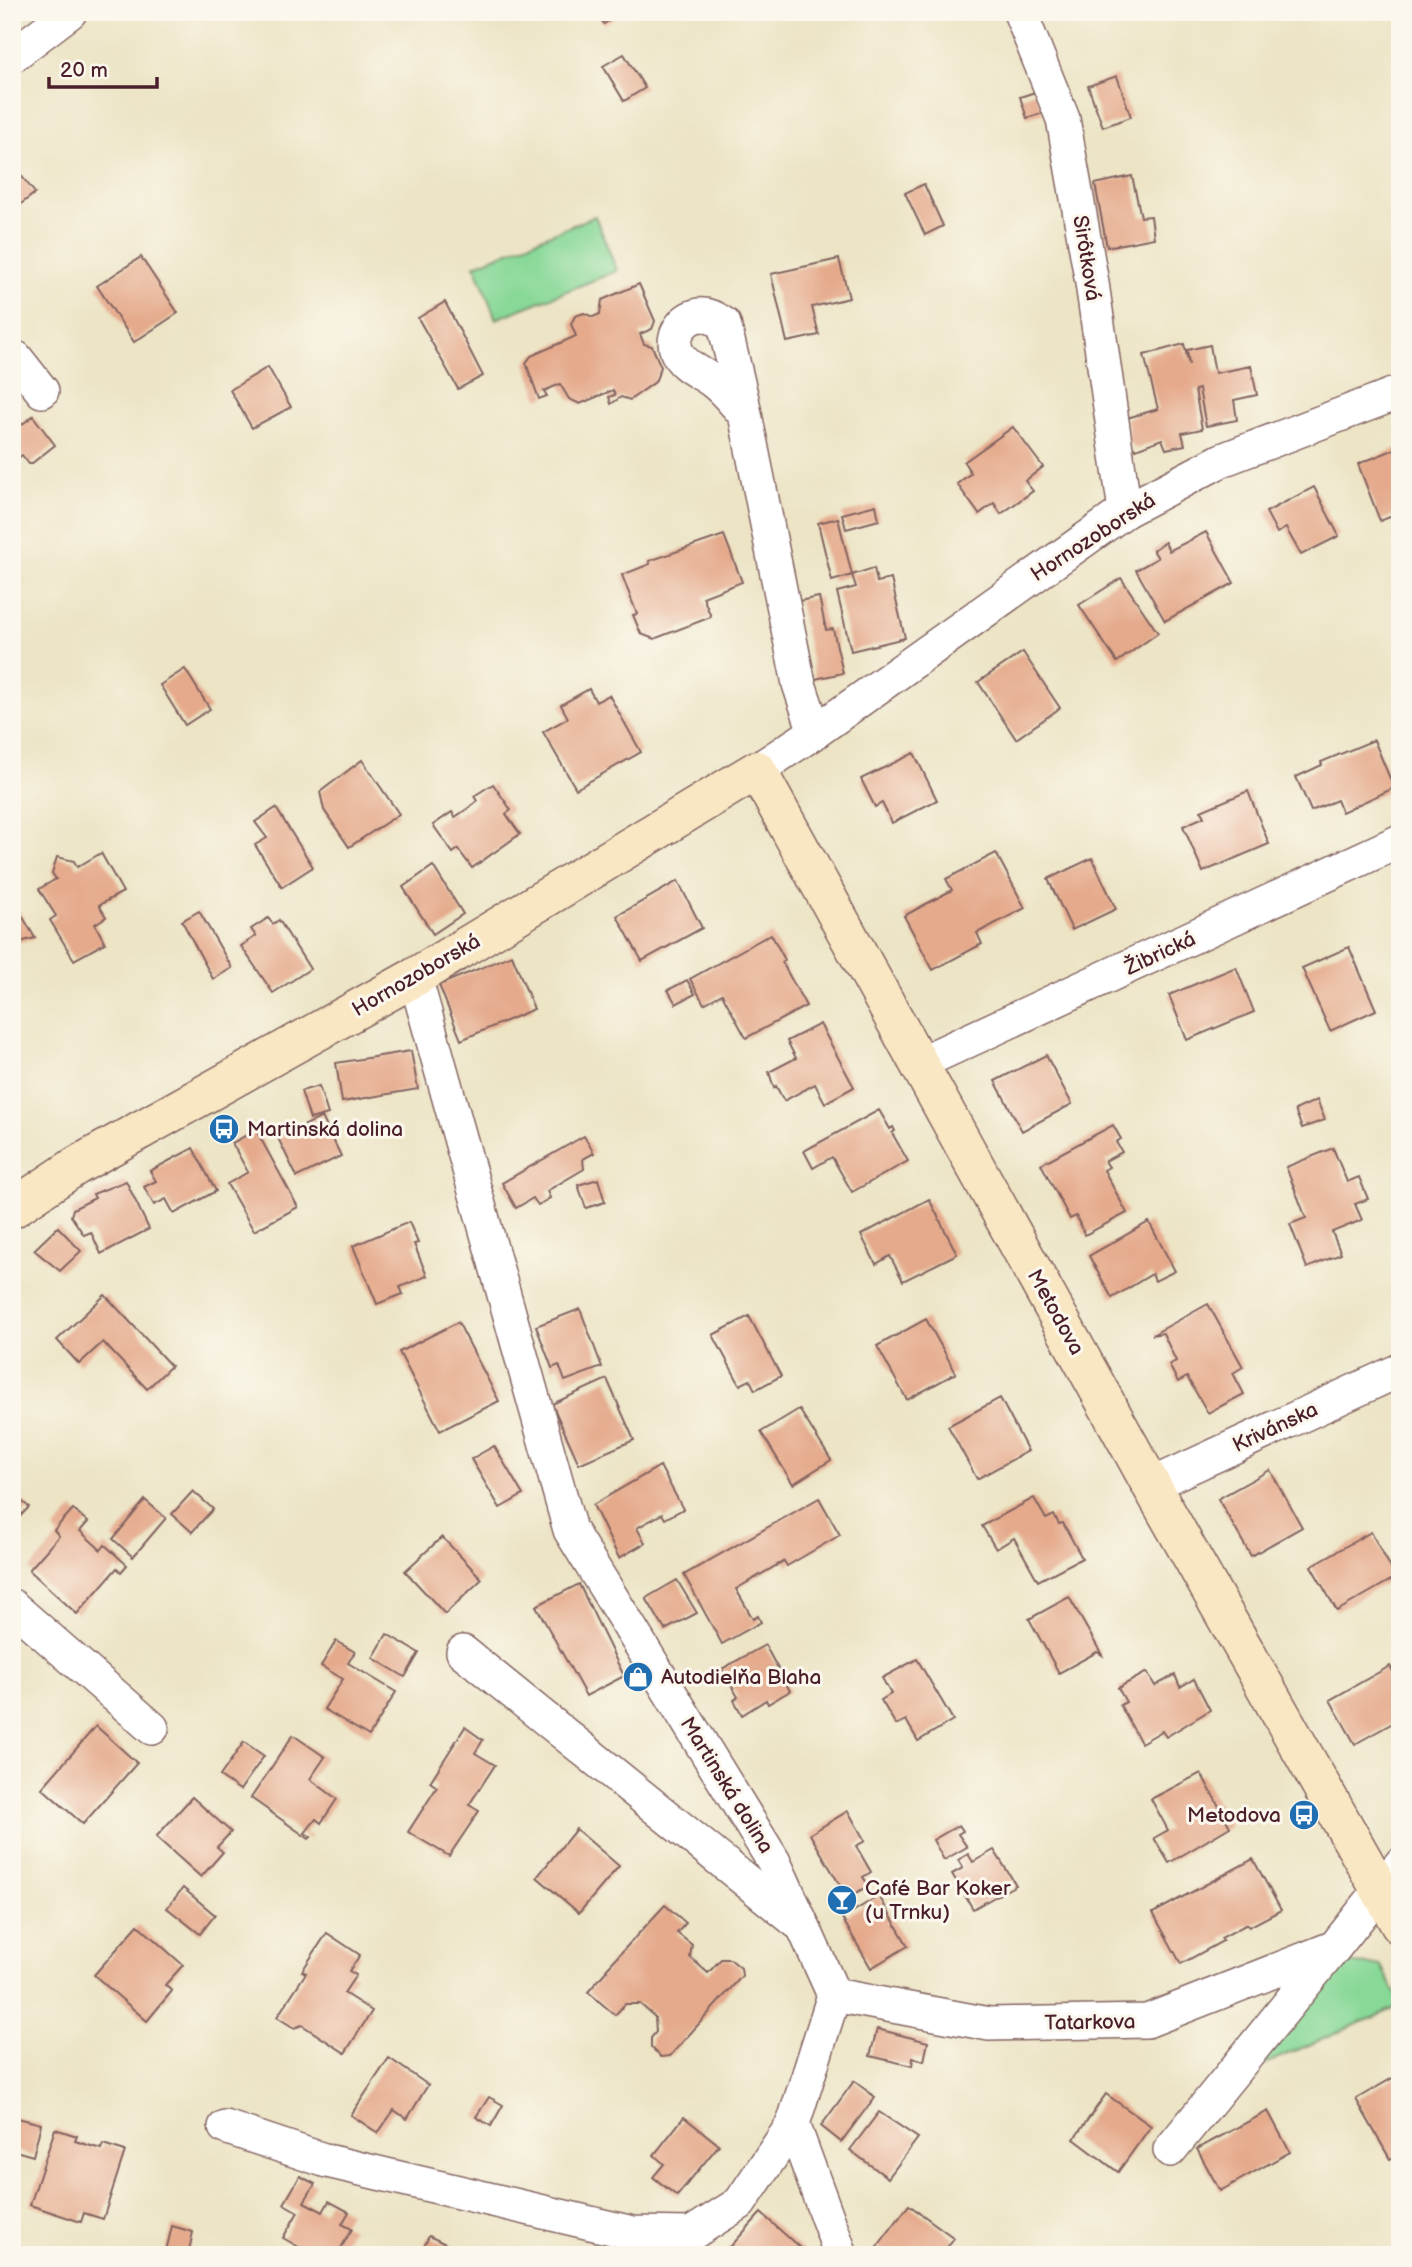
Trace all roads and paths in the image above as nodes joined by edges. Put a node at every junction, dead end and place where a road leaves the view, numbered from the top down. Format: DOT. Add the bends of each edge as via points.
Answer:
graph roads {
  1 [pos="69,12"];
  2 [pos="1020,12"];
  3 [pos="12,56"];
  4 [pos="14,357"];
  5 [pos="42,391"];
  6 [pos="1400,392"];
  7 [pos="745,415"];
  8 [pos="1125,511"];
  9 [pos="815,732"];
  10 [pos="757,770"];
  11 [pos="1400,841"];
  12 [pos="415,977"];
  13 [pos="920,1063"];
  14 [pos="12,1209"];
  15 [pos="1400,1370"];
  16 [pos="1151,1485"];
  17 [pos="12,1606"];
  18 [pos="463,1652"];
  19 [pos="152,1728"];
  20 [pos="1390,1877"];
  21 [pos="1400,1925"];
  22 [pos="802,1926"];
  23 [pos="1335,1947"];
  24 [pos="834,1995"];
  25 [pos="793,2124"];
  26 [pos="225,2127"];
  27 [pos="1170,2150"];
  28 [pos="841,2255"];
  1 -- 3 [label="street"];
  2 -- 8 [label="street, Sirôtková" via="1063,119"];
  4 -- 5 [label="street"];
  6 -- 8 [label="street, Hornozoborská" via="1222,460"];
  7 -- 9 [label="street" via="799,684"];
  8 -- 9 [label="street, Hornozoborská"];
  9 -- 10 [label="street, Hornozoborská"];
  10 -- 12 [label="street, Hornozoborská"];
  10 -- 13 [label="street, Metodova"];
  11 -- 13 [label="street, Žibrická"];
  12 -- 14 [label="street, Hornozoborská" via="76,1166"];
  12 -- 22 [label="street, Martinská dolina" via="570,1530 774,1862"];
  13 -- 16 [label="street, Metodova"];
  15 -- 16 [label="street, Krivánska"];
  16 -- 20 [label="street, Metodova"];
  17 -- 19 [label="street"];
  18 -- 22 [label="street, Martinská dolina"];
  20 -- 21 [label="street, Metodova"];
  20 -- 23 [label="street"];
  22 -- 24 [label="street, Martinská dolina"];
  23 -- 24 [label="street, Tatarkova" via="1147,2021 989,2024"];
  23 -- 27 [label="street"];
  24 -- 25 [label="street"];
  25 -- 26 [label="street" via="740,2203 691,2234 634,2233 327,2161"];
  25 -- 28 [label="street"];
}
